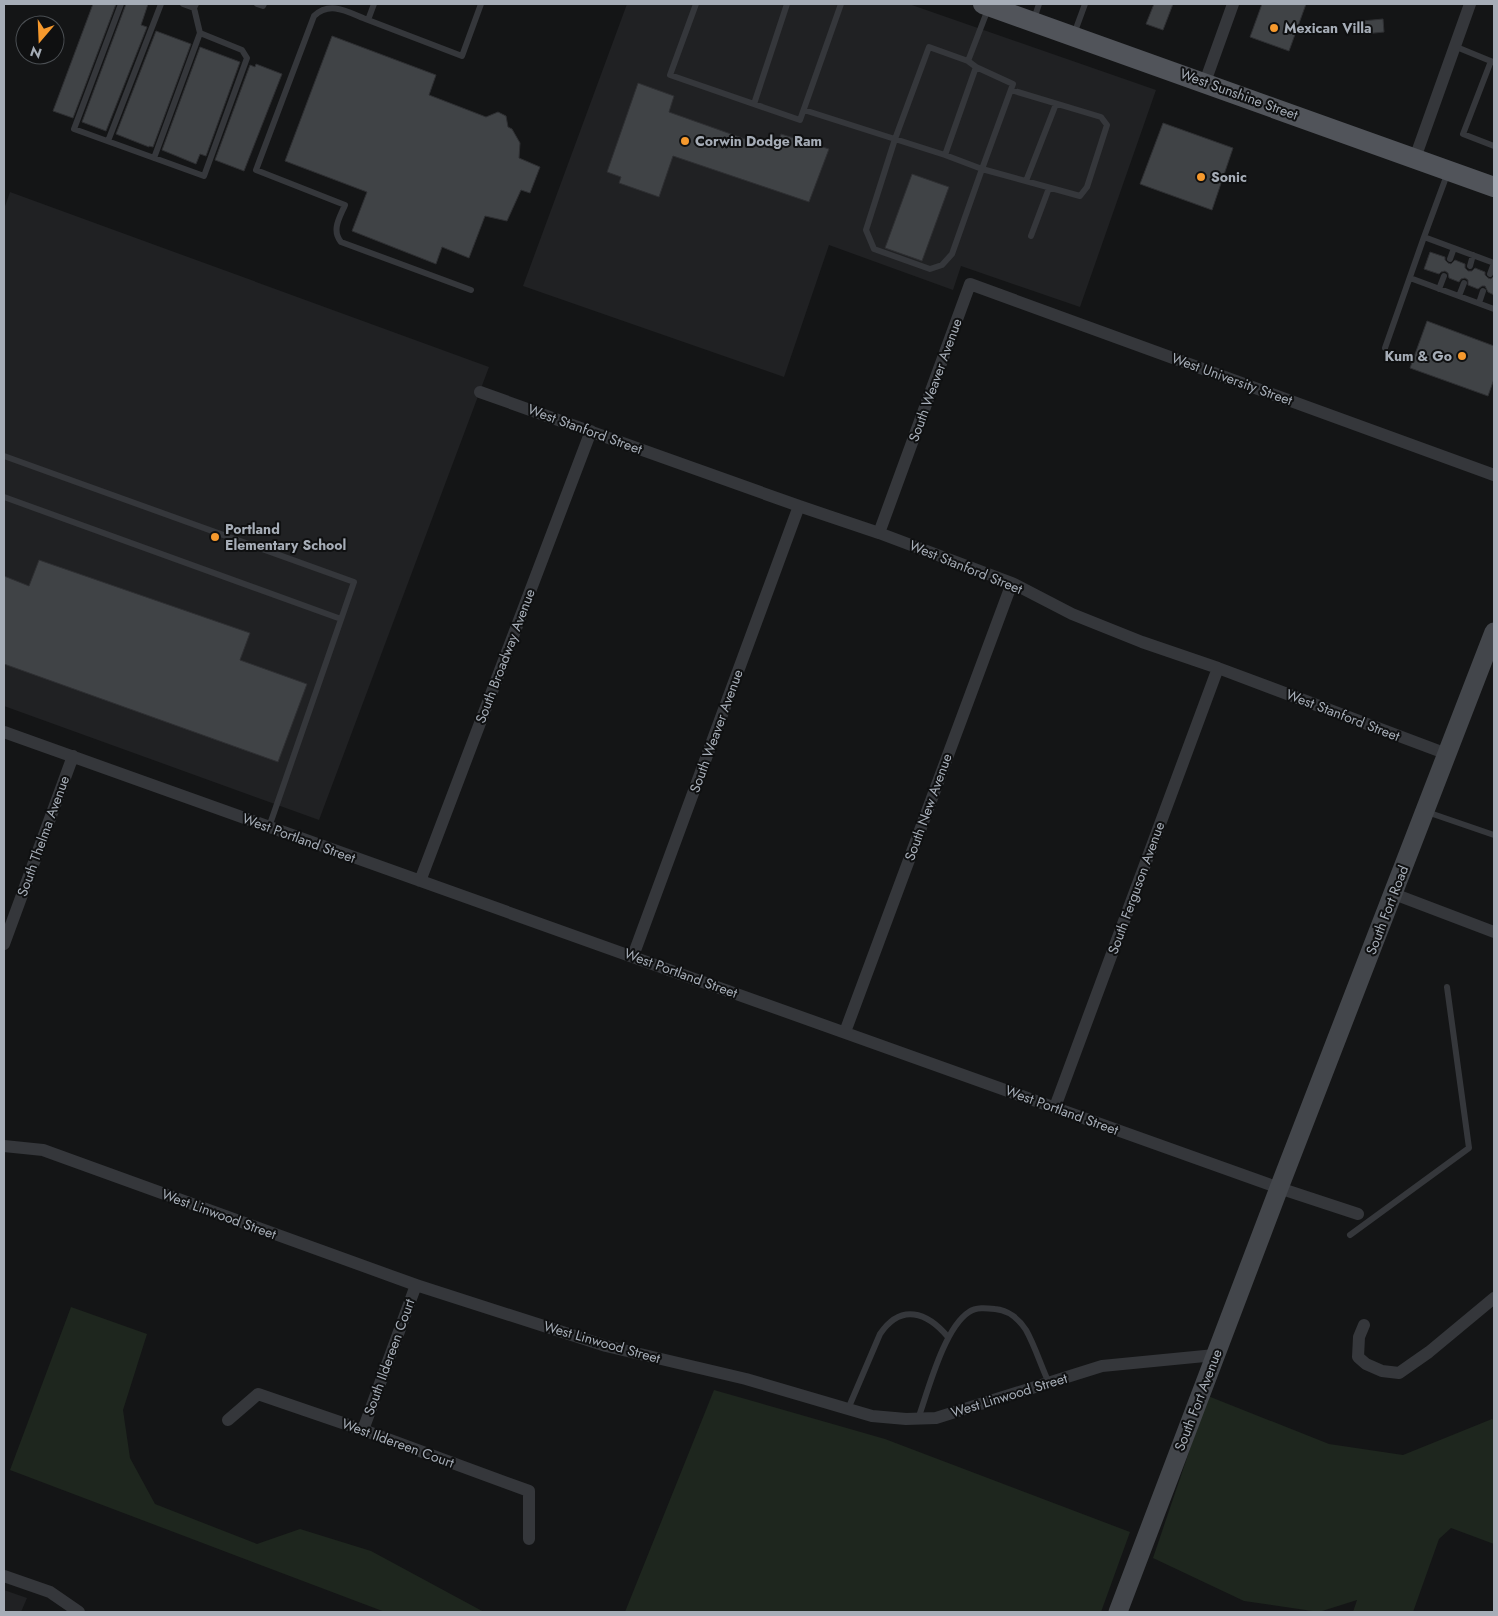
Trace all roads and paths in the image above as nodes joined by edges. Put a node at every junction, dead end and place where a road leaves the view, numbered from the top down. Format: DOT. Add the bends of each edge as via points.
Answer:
graph roads {
  1 [pos="121,4"];
  2 [pos="161,4"];
  3 [pos="183,4"];
  4 [pos="257,4"];
  5 [pos="264,4"];
  6 [pos="374,4"];
  7 [pos="481,4"];
  8 [pos="696,4"];
  9 [pos="788,4"];
  10 [pos="841,4"];
  11 [pos="988,4"];
  12 [pos="1085,4"];
  13 [pos="1233,4"];
  14 [pos="1470,4"];
  15 [pos="195,6"];
  16 [pos="1036,12"];
  17 [pos="368,20"];
  18 [pos="200,33"];
  19 [pos="1074,35"];
  20 [pos="1454,46"];
  21 [pos="968,61"];
  22 [pos="1492,62"];
  23 [pos="976,67"];
  24 [pos="1205,82"];
  25 [pos="1010,90"];
  26 [pos="754,104"];
  27 [pos="1056,104"];
  28 [pos="804,110"];
  29 [pos="895,139"];
  30 [pos="108,141"];
  31 [pos="1494,146"];
  32 [pos="945,155"];
  33 [pos="154,158"];
  34 [pos="1415,158"];
  35 [pos="982,169"];
  36 [pos="1449,170"];
  37 [pos="1026,181"];
  38 [pos="1493,183"];
  39 [pos="1049,188"];
  40 [pos="1031,236"];
  41 [pos="1424,237"];
  42 [pos="1454,248"];
  43 [pos="1473,255"];
  44 [pos="1450,259"];
  45 [pos="1494,263"];
  46 [pos="1470,266"];
  47 [pos="1490,274"];
  48 [pos="1444,276"];
  49 [pos="1410,278"];
  50 [pos="1464,283"];
  51 [pos="970,284"];
  52 [pos="1439,289"];
  53 [pos="471,290"];
  54 [pos="1484,291"];
  55 [pos="1459,296"];
  56 [pos="1479,303"];
  57 [pos="1494,309"];
  58 [pos="1385,348"];
  59 [pos="480,392"];
  60 [pos="591,431"];
  61 [pos="4,456"];
  62 [pos="1494,474"];
  63 [pos="4,496"];
  64 [pos="799,506"];
  65 [pos="879,533"];
  66 [pos="1012,583"];
  67 [pos="341,619"];
  68 [pos="1494,632"];
  69 [pos="1218,668"];
  70 [pos="4,732"];
  71 [pos="1447,754"];
  72 [pos="73,756"];
  73 [pos="1426,811"];
  74 [pos="268,827"];
  75 [pos="1494,835"];
  76 [pos="420,881"];
  77 [pos="1394,894"];
  78 [pos="1494,932"];
  79 [pos="4,944"];
  80 [pos="633,956"];
  81 [pos="1447,987"];
  82 [pos="845,1032"];
  83 [pos="1055,1108"];
  84 [pos="4,1146"];
  85 [pos="1279,1188"];
  86 [pos="1358,1214"];
  87 [pos="1350,1235"];
  88 [pos="416,1285"];
  89 [pos="1494,1298"];
  90 [pos="1364,1325"];
  91 [pos="948,1337"];
  92 [pos="1215,1356"];
  93 [pos="1049,1383"];
  94 [pos="848,1409"];
  95 [pos="918,1419"];
  96 [pos="228,1420"];
  97 [pos="363,1430"];
  98 [pos="529,1539"];
  99 [pos="4,1576"];
  100 [pos="79,1612"];
  101 [pos="1118,1612"];
  1 -- 30 [label="lane" via="74,129"];
  2 -- 30 [label="lane"];
  3 -- 15 [label="lane"];
  4 -- 5 [label="lane"];
  6 -- 17 [label="lane"];
  7 -- 17 [label="lane" via="462,56"];
  8 -- 26 [label="lane" via="670,75"];
  9 -- 26 [label="lane"];
  10 -- 28 [label="lane"];
  11 -- 16 [label="main road, West Sunshine Street"];
  11 -- 21 [label="lane"];
  12 -- 19 [label="lane"];
  13 -- 24 [label="street"];
  14 -- 20 [label="street"];
  15 -- 18 [label="lane"];
  16 -- 19 [label="main road, West Sunshine Street"];
  17 -- 53 [label="lane" via="336,8 326,8 314,16 256,170 345,205 335,230 341,242"];
  18 -- 33 [label="lane"];
  18 -- 33 [label="lane" via="242,50 247,58 204,176"];
  19 -- 24 [label="main road, West Sunshine Street"];
  20 -- 22 [label="lane"];
  20 -- 34 [label="street"];
  21 -- 23 [label="lane"];
  21 -- 29 [label="lane" via="929,47"];
  22 -- 31 [label="lane" via="1463,134"];
  23 -- 25 [label="lane" via="1013,84"];
  23 -- 32 [label="lane"];
  24 -- 34 [label="main road, West Sunshine Street"];
  25 -- 27 [label="lane"];
  25 -- 35 [label="lane"];
  26 -- 28 [label="lane" via="800,120"];
  27 -- 37 [label="lane"];
  27 -- 39 [label="lane" via="1101,117 1107,125 1087,187 1080,196"];
  28 -- 29 [label="lane"];
  29 -- 32 [label="lane"];
  29 -- 35 [label="lane" via="866,230 874,249 930,269 942,265 952,254"];
  30 -- 33 [label="lane"];
  32 -- 35 [label="lane"];
  34 -- 36 [label="main road, West Sunshine Street"];
  35 -- 37 [label="lane"];
  36 -- 38 [label="main road, West Sunshine Street"];
  36 -- 41 [label="lane"];
  37 -- 39 [label="lane"];
  39 -- 40 [label="lane"];
  41 -- 42 [label="lane"];
  41 -- 49 [label="lane"];
  42 -- 43 [label="lane"];
  42 -- 44 [label="lane"];
  43 -- 45 [label="lane"];
  43 -- 46 [label="lane"];
  45 -- 47 [label="lane"];
  48 -- 52 [label="lane"];
  49 -- 52 [label="lane"];
  49 -- 58 [label="lane"];
  50 -- 55 [label="lane"];
  51 -- 62 [label="street, West University Street"];
  51 -- 65 [label="street, South Weaver Avenue"];
  52 -- 55 [label="lane"];
  54 -- 56 [label="lane"];
  55 -- 56 [label="lane"];
  56 -- 57 [label="lane"];
  59 -- 60 [label="street, West Stanford Street"];
  60 -- 64 [label="street, West Stanford Street"];
  60 -- 76 [label="street, South Broadway Avenue"];
  61 -- 67 [label="lane" via="354,582"];
  63 -- 67 [label="lane"];
  64 -- 65 [label="street, West Stanford Street"];
  64 -- 80 [label="street, South Weaver Avenue"];
  65 -- 66 [label="street, West Stanford Street"];
  66 -- 69 [label="street, West Stanford Street" via="1115,632"];
  66 -- 82 [label="street, South New Avenue"];
  67 -- 74 [label="lane"];
  68 -- 71 [label="street, South Fort Road"];
  69 -- 71 [label="street, West Stanford Street"];
  69 -- 83 [label="street, South Ferguson Avenue"];
  70 -- 72 [label="street, West Portland Street"];
  71 -- 73 [label="street, South Fort Road"];
  72 -- 74 [label="street, West Portland Street"];
  72 -- 79 [label="street, South Thelma Avenue"];
  73 -- 75 [label="lane"];
  73 -- 77 [label="street, South Fort Road"];
  74 -- 76 [label="street, West Portland Street"];
  76 -- 80 [label="street, West Portland Street"];
  77 -- 78 [label="street"];
  77 -- 85 [label="street, South Fort Road"];
  80 -- 82 [label="street, West Portland Street"];
  81 -- 87 [label="lane" via="1469,1148"];
  82 -- 83 [label="street, West Portland Street"];
  83 -- 85 [label="street, West Portland Street"];
  84 -- 88 [label="street, West Linwood Street" via="43,1150"];
  85 -- 86 [label="street, West Portland Street"];
  85 -- 92 [label="street, South Fort Avenue"];
  88 -- 94 [label="street, West Linwood Street" via="606,1346 746,1379"];
  88 -- 97 [label="street, South Ildereen Court"];
  89 -- 90 [label="street" via="1399,1373 1382,1371 1358,1357 1359,1337"];
  91 -- 93 [label="lane" via="969,1311 988,1308 1012,1315 1026,1331"];
  91 -- 94 [label="lane" via="933,1321 918,1315 900,1318 886,1326"];
  91 -- 95 [label="lane"];
  92 -- 93 [label="street, West Linwood Street" via="1102,1366"];
  92 -- 101 [label="street, South Fort Avenue"];
  93 -- 95 [label="street, West Linwood Street" via="936,1418"];
  94 -- 95 [label="street, West Linwood Street" via="872,1416"];
  96 -- 97 [label="street, West Ildereen Court" via="258,1394"];
  97 -- 98 [label="street, West Ildereen Court" via="529,1491"];
  99 -- 100 [label="street" via="50,1592"];
}
